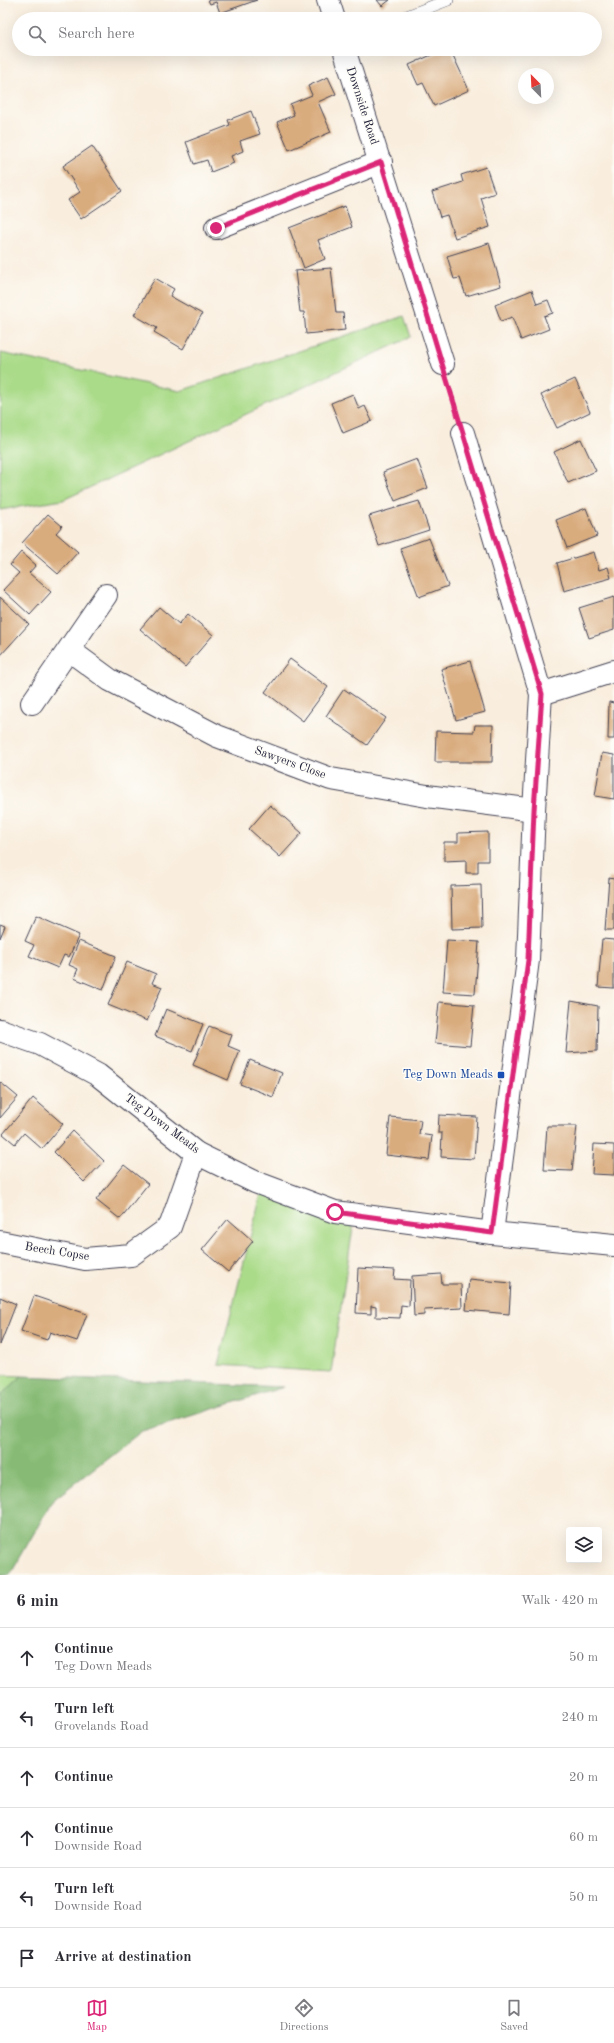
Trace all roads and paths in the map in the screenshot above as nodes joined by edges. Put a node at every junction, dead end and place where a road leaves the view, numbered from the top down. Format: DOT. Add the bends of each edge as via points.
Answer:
graph roads {
  1 [pos="328,0"];
  2 [pos="448,0"];
  3 [pos="332,12"];
  4 [pos="417,12"];
  5 [pos="346,56"];
  6 [pos="381,162"];
  7 [pos="216,228"];
  8 [pos="443,364"];
  9 [pos="463,433"];
  10 [pos="106,595"];
  11 [pos="69,650"];
  12 [pos="614,671"];
  13 [pos="542,694"];
  14 [pos="32,703"];
  15 [pos="534,810"];
  16 [pos="0,1030"];
  17 [pos="196,1152"];
  18 [pos="492,1233"];
  19 [pos="0,1242"];
  20 [pos="614,1245"];
  1 -- 3 [label="street"];
  2 -- 4 [label="lane"];
  5 -- 6 [label="street, Downside Road"];
  6 -- 7 [label="street"];
  6 -- 8 [label="street, Downside Road"];
  8 -- 9 [label="path"];
  9 -- 13 [label="street"];
  10 -- 11 [label="street"];
  11 -- 14 [label="street"];
  11 -- 15 [label="street, Sawyers Close" via="110,680 217,736 332,779 427,796"];
  12 -- 13 [label="street"];
  13 -- 15 [label="street"];
  15 -- 18 [label="street" via="528,960"];
  16 -- 17 [label="street, Teg Down Meads" via="40,1044 98,1076"];
  17 -- 18 [label="street, Teg Down Meads" via="255,1182 335,1212"];
  17 -- 19 [label="street, Beech Copse" via="170,1227 131,1255 85,1259"];
  18 -- 20 [label="street, Teg Down Meads"];
}
